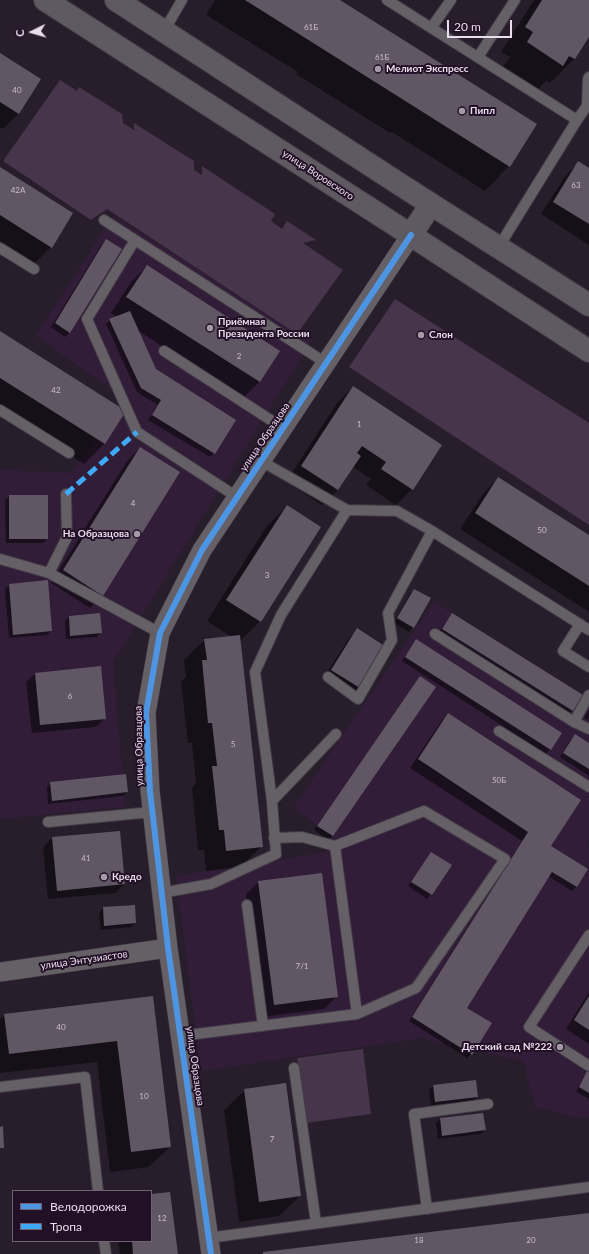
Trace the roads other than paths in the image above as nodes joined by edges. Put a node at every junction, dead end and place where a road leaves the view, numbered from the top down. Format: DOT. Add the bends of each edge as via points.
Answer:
graph roads {
  1 [pos="45,0"];
  2 [pos="116,0"];
  3 [pos="182,0"];
  4 [pos="387,0"];
  5 [pos="451,0"];
  6 [pos="515,0"];
  7 [pos="432,28"];
  8 [pos="164,31"];
  9 [pos="478,57"];
  10 [pos="589,77"];
  11 [pos="588,106"];
  12 [pos="577,120"];
  13 [pos="430,204"];
  14 [pos="104,220"];
  15 [pos="411,235"];
  16 [pos="135,240"];
  17 [pos="0,248"];
  18 [pos="498,248"];
  19 [pos="34,269"];
  20 [pos="589,304"];
  21 [pos="164,351"];
  22 [pos="589,351"];
  23 [pos="326,363"];
  24 [pos="0,410"];
  25 [pos="283,428"];
  26 [pos="69,453"];
  27 [pos="261,461"];
  28 [pos="66,494"];
  29 [pos="237,497"];
  30 [pos="347,510"];
  31 [pos="432,531"];
  32 [pos="0,559"];
  33 [pos="50,573"];
  34 [pos="580,624"];
  35 [pos="589,630"];
  36 [pos="160,633"];
  37 [pos="435,634"];
  38 [pos="589,667"];
  39 [pos="328,677"];
  40 [pos="589,695"];
  41 [pos="574,722"];
  42 [pos="589,729"];
  43 [pos="499,731"];
  44 [pos="336,734"];
  45 [pos="589,786"];
  46 [pos="272,801"];
  47 [pos="152,812"];
  48 [pos="48,822"];
  49 [pos="274,838"];
  50 [pos="335,846"];
  51 [pos="161,892"];
  52 [pos="247,906"];
  53 [pos="589,935"];
  54 [pos="168,948"];
  55 [pos="0,972"];
  56 [pos="356,1014"];
  57 [pos="263,1026"];
  58 [pos="180,1036"];
  59 [pos="589,1066"];
  60 [pos="294,1068"];
  61 [pos="0,1087"];
  62 [pos="488,1104"];
  63 [pos="589,1187"];
  64 [pos="98,1190"];
  65 [pos="427,1208"];
  66 [pos="316,1224"];
  67 [pos="104,1242"];
  68 [pos="210,1246"];
  69 [pos="106,1254"];
  1 -- 15 [label="main road, улица Воровского"];
  2 -- 8 [label="main road"];
  3 -- 8 [label="lane"];
  4 -- 7 [label="lane"];
  5 -- 7 [label="lane"];
  6 -- 9 [label="lane"];
  7 -- 9 [label="lane"];
  8 -- 13 [label="main road"];
  9 -- 12 [label="lane"];
  10 -- 11 [label="lane"];
  11 -- 12 [label="lane"];
  12 -- 18 [label="lane"];
  13 -- 15 [label="main road"];
  13 -- 18 [label="main road"];
  14 -- 16 [label="lane"];
  15 -- 22 [label="main road, улица Воровского"];
  15 -- 23 [label="street, улица Образцова"];
  16 -- 23 [label="lane"];
  16 -- 29 [label="lane" via="87,319 137,432"];
  17 -- 19 [label="lane"];
  18 -- 20 [label="main road"];
  21 -- 25 [label="lane"];
  23 -- 25 [label="street, улица Образцова"];
  24 -- 26 [label="lane"];
  25 -- 27 [label="street, улица Образцова"];
  27 -- 29 [label="street, улица Образцова"];
  27 -- 30 [label="lane"];
  28 -- 33 [label="lane" via="67,537"];
  29 -- 36 [label="street, улица Образцова" via="202,550"];
  30 -- 31 [label="lane" via="397,511"];
  30 -- 46 [label="lane" via="280,615 255,672"];
  31 -- 34 [label="lane"];
  31 -- 39 [label="lane" via="388,613 392,640 358,699"];
  32 -- 33 [label="lane"];
  33 -- 36 [label="lane"];
  34 -- 35 [label="lane"];
  34 -- 38 [label="lane" via="563,651"];
  36 -- 47 [label="street, улица Образцова" via="146,712"];
  37 -- 41 [label="lane"];
  40 -- 41 [label="lane"];
  41 -- 42 [label="lane"];
  43 -- 45 [label="lane"];
  44 -- 46 [label="lane"];
  46 -- 49 [label="lane"];
  47 -- 48 [label="lane"];
  47 -- 51 [label="street, улица Образцова"];
  49 -- 50 [label="lane" via="302,837"];
  49 -- 51 [label="lane" via="276,854 210,884"];
  50 -- 56 [label="lane"];
  50 -- 56 [label="lane" via="424,811 504,859 416,988"];
  51 -- 54 [label="street, улица Образцова"];
  52 -- 57 [label="lane"];
  53 -- 59 [label="lane" via="529,1027"];
  54 -- 55 [label="street, улица Энтузиастов"];
  54 -- 58 [label="street, улица Образцова"];
  56 -- 57 [label="lane"];
  57 -- 58 [label="lane"];
  58 -- 68 [label="street, улица Образцова"];
  60 -- 66 [label="lane"];
  61 -- 64 [label="lane" via="85,1077"];
  62 -- 65 [label="lane" via="414,1114"];
  63 -- 65 [label="lane"];
  65 -- 66 [label="lane"];
  66 -- 68 [label="lane"];
  67 -- 69 [label="lane"];
}
